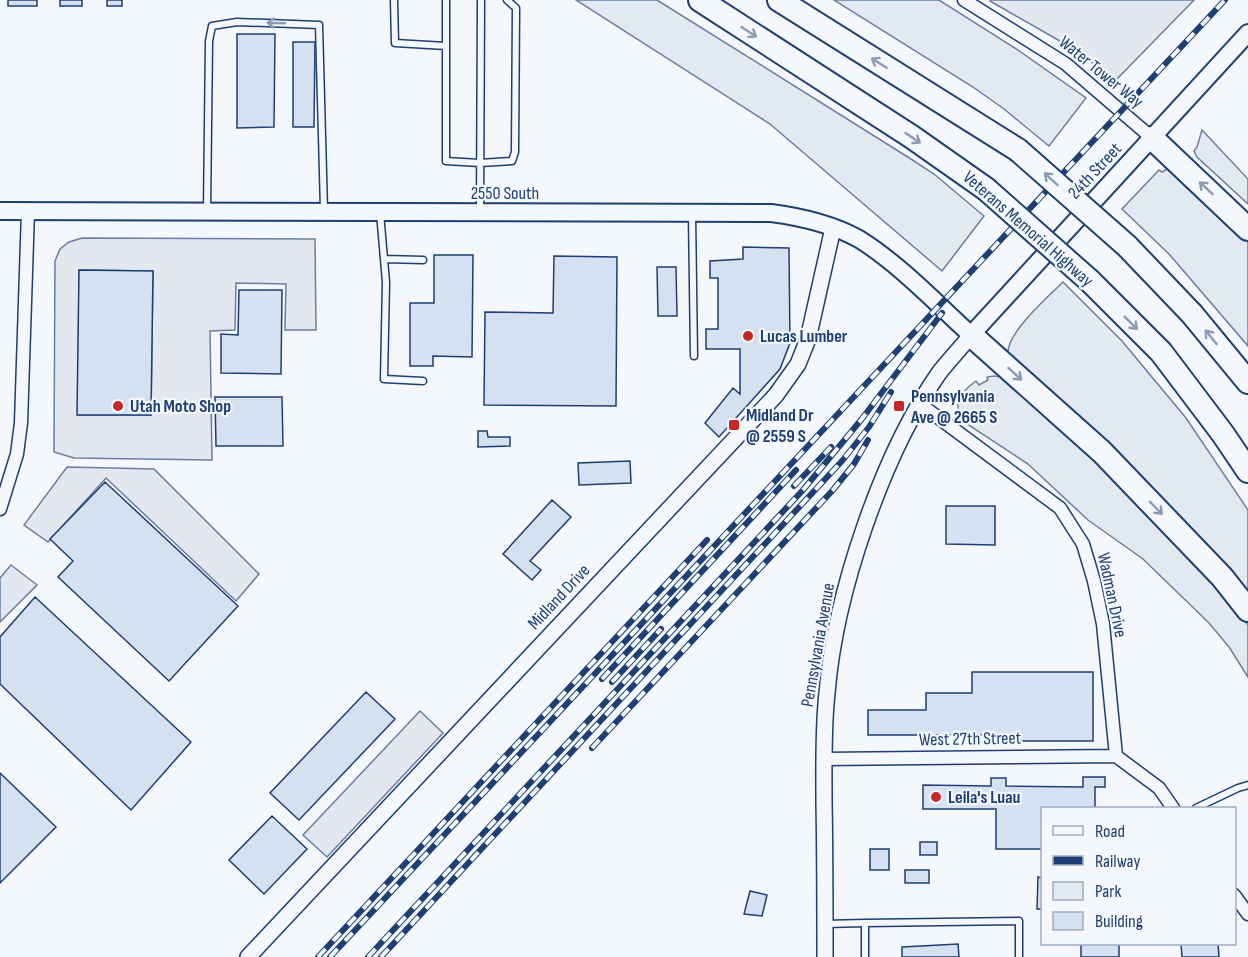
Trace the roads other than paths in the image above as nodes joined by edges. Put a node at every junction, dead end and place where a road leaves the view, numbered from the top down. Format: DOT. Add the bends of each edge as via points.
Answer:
graph roads {
  1 [pos="394,0"];
  2 [pos="446,0"];
  3 [pos="481,0"];
  4 [pos="507,0"];
  5 [pos="700,0"];
  6 [pos="779,0"];
  7 [pos="964,0"];
  8 [pos="1248,33"];
  9 [pos="446,46"];
  10 [pos="1152,138"];
  11 [pos="480,163"];
  12 [pos="0,211"];
  13 [pos="28,211"];
  14 [pos="207,212"];
  15 [pos="324,212"];
  16 [pos="380,212"];
  17 [pos="480,213"];
  18 [pos="692,213"];
  19 [pos="833,228"];
  20 [pos="1248,228"];
  21 [pos="384,259"];
  22 [pos="423,260"];
  23 [pos="971,335"];
  24 [pos="694,356"];
  25 [pos="423,381"];
  26 [pos="1248,382"];
  27 [pos="920,404"];
  28 [pos="1248,471"];
  29 [pos="0,509"];
  30 [pos="1248,610"];
  31 [pos="1116,756"];
  32 [pos="824,759"];
  33 [pos="1248,785"];
  34 [pos="1172,807"];
  35 [pos="1198,807"];
  36 [pos="1236,898"];
  37 [pos="1248,914"];
  38 [pos="866,923"];
  39 [pos="825,924"];
  40 [pos="248,957"];
  41 [pos="825,957"];
  42 [pos="865,957"];
  43 [pos="1019,957"];
  1 -- 9 [label="lane" via="395,43"];
  2 -- 9 [label="lane"];
  3 -- 11 [label="lane"];
  4 -- 11 [label="lane" via="516,8 515,152 513,161"];
  5 -- 28 [label="highway, Veterans Memorial Highway, one-way, bridge" via="986,189 1090,281 1161,352"];
  26 -- 6 [label="highway, one-way, bridge" via="1192,314 1126,246 1018,150"];
  7 -- 10 [label="street, Water Tower Way" via="1066,64"];
  8 -- 10 [label="main road, 24th Street"];
  9 -- 11 [label="lane" via="444,156 451,162"];
  20 -- 10 [label="highway, one-way"];
  10 -- 23 [label="main road, 24th Street"];
  11 -- 17 [label="lane"];
  12 -- 13 [label="main road, 2550 South"];
  13 -- 14 [label="main road, 2550 South"];
  13 -- 29 [label="street" via="21,423 17,454"];
  14 -- 15 [label="main road, 2550 South"];
  15 -- 14 [label="lane, one-way" via="319,25 242,22 212,26 210,33"];
  15 -- 16 [label="main road, 2550 South"];
  16 -- 17 [label="main road, 2550 South"];
  16 -- 21 [label="lane"];
  17 -- 18 [label="main road, 2550 South"];
  18 -- 19 [label="main road, 2550 South" via="771,213"];
  18 -- 24 [label="lane"];
  19 -- 23 [label="main road, 2550 South" via="885,258"];
  19 -- 40 [label="street, Midland Drive" via="808,339 798,364 776,395"];
  21 -- 22 [label="lane"];
  21 -- 25 [label="lane" via="384,379"];
  23 -- 27 [label="street, Pennsylvania Avenue"];
  23 -- 30 [label="highway, one-way" via="1102,452 1222,577"];
  27 -- 31 [label="street, Wadman Drive" via="1060,508 1083,544 1103,624"];
  27 -- 32 [label="street, Pennsylvania Avenue" via="872,509 841,605 827,692"];
  31 -- 32 [label="street, West 27th Street"];
  31 -- 34 [label="street" via="1159,788"];
  32 -- 39 [label="street, Pennsylvania Avenue"];
  33 -- 35 [label="lane"];
  36 -- 37 [label="street"];
  38 -- 39 [label="lane"];
  38 -- 42 [label="lane"];
  38 -- 43 [label="lane" via="1019,921"];
  39 -- 41 [label="street, Pennsylvania Avenue"];
}
